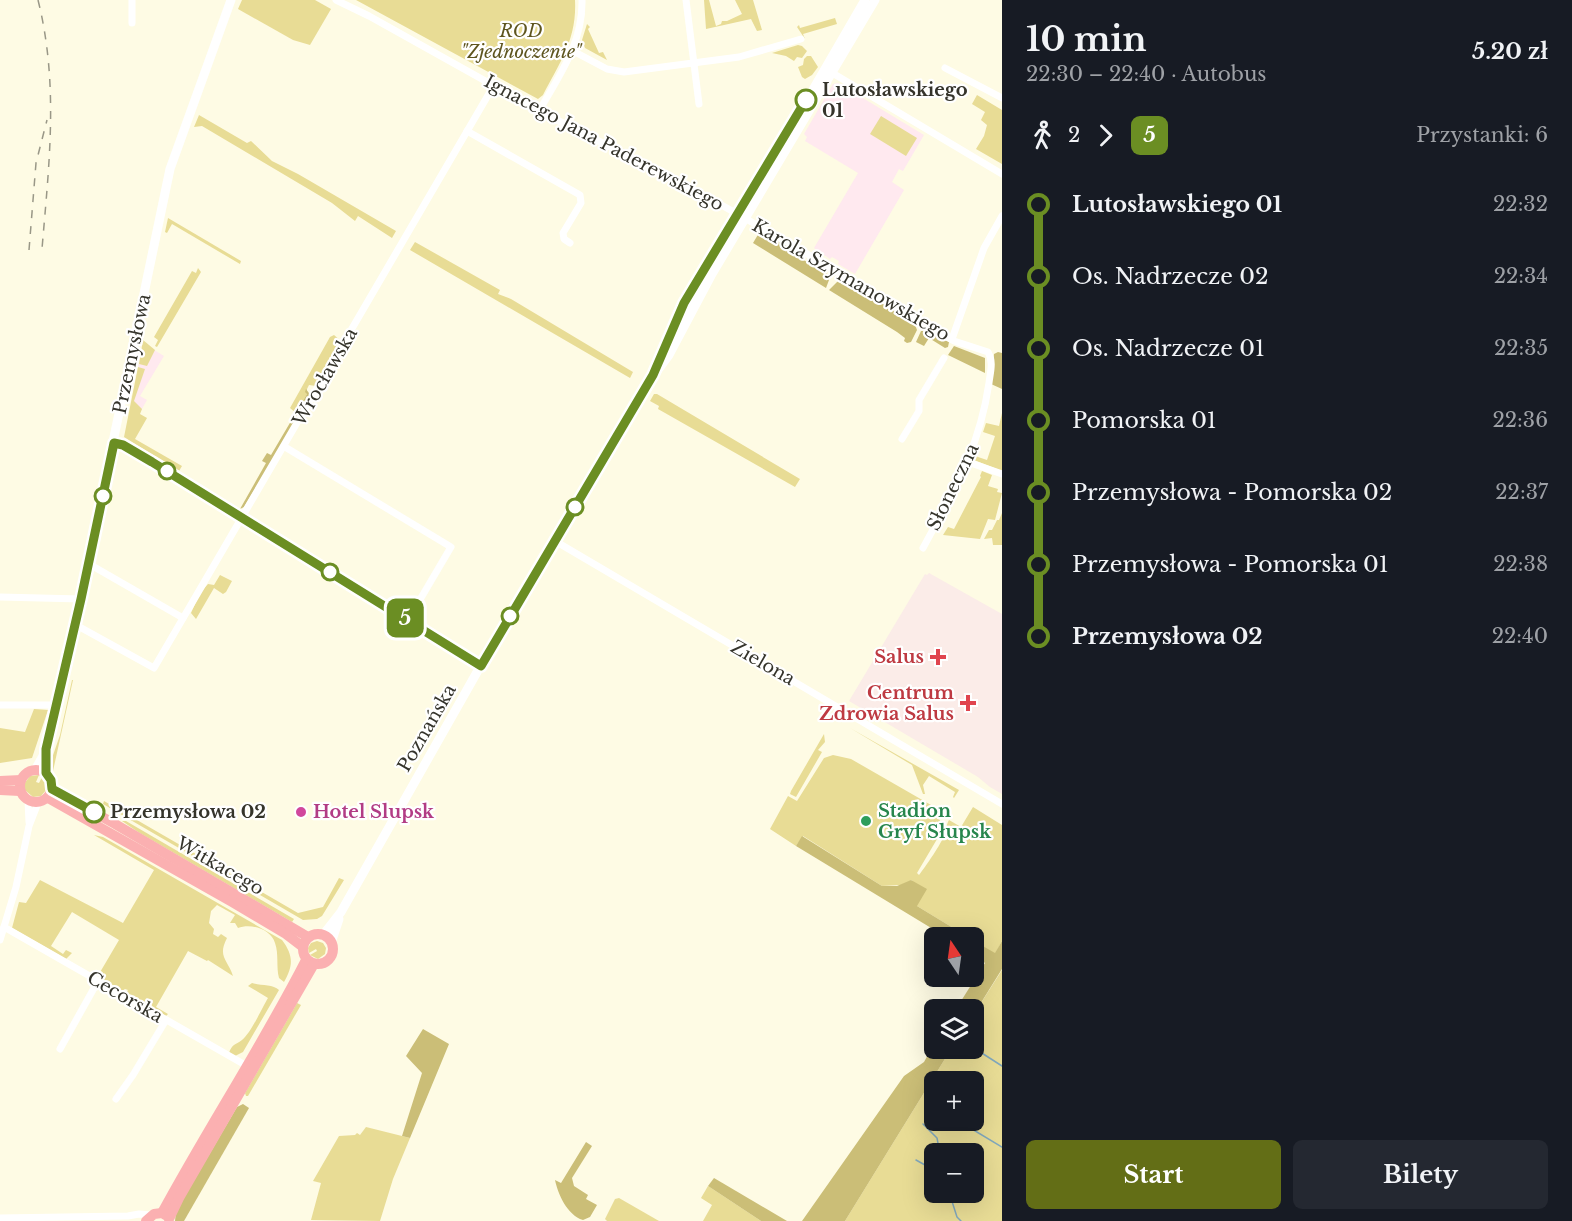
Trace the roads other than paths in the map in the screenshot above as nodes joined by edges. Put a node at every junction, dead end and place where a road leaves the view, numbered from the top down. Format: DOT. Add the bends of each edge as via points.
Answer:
graph roads {
  1 [pos="132,0"];
  2 [pos="231,0"];
  3 [pos="336,0"];
  4 [pos="582,0"];
  5 [pos="686,0"];
  6 [pos="875,0"];
  7 [pos="862,4"];
  8 [pos="132,23"];
  9 [pos="801,39"];
  10 [pos="573,51"];
  11 [pos="694,63"];
  12 [pos="945,68"];
  13 [pos="828,70"];
  14 [pos="494,85"];
  15 [pos="1002,98"];
  16 [pos="699,104"];
  17 [pos="539,111"];
  18 [pos="467,131"];
  19 [pos="1002,174"];
  20 [pos="1002,216"];
  21 [pos="741,217"];
  22 [pos="570,243"];
  23 [pos="952,339"];
  24 [pos="990,355"];
  25 [pos="944,358"];
  26 [pos="902,439"];
  27 [pos="114,443"];
  28 [pos="285,447"];
  29 [pos="968,462"];
  30 [pos="1002,474"];
  31 [pos="243,518"];
  32 [pos="555,541"];
  33 [pos="923,548"];
  34 [pos="89,564"];
  35 [pos="0,597"];
  36 [pos="81,599"];
  37 [pos="183,618"];
  38 [pos="408,620"];
  39 [pos="76,625"];
  40 [pos="481,666"];
  41 [pos="0,705"];
  42 [pos="58,705"];
  43 [pos="40,771"];
  44 [pos="0,781"];
  45 [pos="20,786"];
  46 [pos="0,790"];
  47 [pos="41,798"];
  48 [pos="1002,804"];
  49 [pos="4,927"];
  50 [pos="327,939"];
  51 [pos="0,940"];
  52 [pos="305,942"];
  53 [pos="310,962"];
  54 [pos="98,981"];
  55 [pos="166,1020"];
  56 [pos="60,1049"];
  57 [pos="247,1066"];
  58 [pos="116,1099"];
  59 [pos="0,1218"];
  60 [pos="157,1219"];
  1 -- 8 [label="street"];
  2 -- 27 [label="main road, Przemysłowa" via="170,169"];
  3 -- 14 [label="street, Ignacego Jana Paderewskiego"];
  4 -- 10 [label="street" via="582,20"];
  5 -- 11 [label="street"];
  6 -- 7 [label="main road, Poznańska"];
  7 -- 13 [label="main road, Poznańska"];
  9 -- 11 [label="street" via="742,57"];
  10 -- 11 [label="street" via="614,71"];
  10 -- 17 [label="street"];
  11 -- 16 [label="street"];
  12 -- 15 [label="street"];
  13 -- 19 [label="street"];
  13 -- 21 [label="main road, Poznańska"];
  14 -- 17 [label="street, Ignacego Jana Paderewskiego"];
  14 -- 18 [label="street, Wrocławska"];
  17 -- 21 [label="street, Ignacego Jana Paderewskiego" via="679,181"];
  18 -- 22 [label="street" via="580,195 581,203 563,233"];
  18 -- 28 [label="street, Wrocławska"];
  20 -- 23 [label="street" via="984,248"];
  21 -- 23 [label="street, Karola Szymanowskiego"];
  21 -- 32 [label="main road, Poznańska" via="669,356 653,375"];
  23 -- 24 [label="street, Karola Szymanowskiego"];
  24 -- 29 [label="street, Słoneczna" via="987,398"];
  25 -- 26 [label="street"];
  27 -- 31 [label="street" via="139,454"];
  27 -- 34 [label="main road, Przemysłowa"];
  28 -- 31 [label="street, Wrocławska"];
  28 -- 38 [label="street" via="451,547"];
  29 -- 30 [label="street"];
  29 -- 33 [label="street, Słoneczna"];
  31 -- 37 [label="street, Wrocławska"];
  31 -- 38 [label="street"];
  32 -- 40 [label="main road, Poznańska"];
  32 -- 48 [label="street, Zielona"];
  34 -- 36 [label="main road, Przemysłowa"];
  34 -- 37 [label="street"];
  35 -- 36 [label="street"];
  36 -- 39 [label="main road, Przemysłowa"];
  37 -- 39 [label="street, Wrocławska" via="154,668"];
  38 -- 40 [label="street"];
  39 -- 42 [label="main road, Przemysłowa"];
  40 -- 50 [label="main road, Poznańska"];
  41 -- 42 [label="street"];
  42 -- 43 [label="main road, Przemysłowa"];
  43 -- 45 [label="main road" via="29,771"];
  43 -- 47 [label="main road" via="51,780"];
  44 -- 45 [label="main road"];
  45 -- 46 [label="main road"];
  45 -- 47 [label="main road"];
  47 -- 49 [label="street" via="29,825"];
  47 -- 52 [label="main road, Witkacego" via="115,824"];
  49 -- 51 [label="street"];
  49 -- 54 [label="street, Cecorska"];
  50 -- 52 [label="main road" via="318,934"];
  50 -- 53 [label="main road" via="333,953 328,960"];
  52 -- 53 [label="main road"];
  53 -- 57 [label="main road"];
  53 -- 60 [label="main road" via="179,1198"];
  54 -- 55 [label="street, Cecorska"];
  54 -- 56 [label="street"];
  55 -- 57 [label="street, Cecorska"];
  55 -- 58 [label="street"];
  57 -- 60 [label="main road"];
  59 -- 60 [label="street" via="139,1214"];
}
